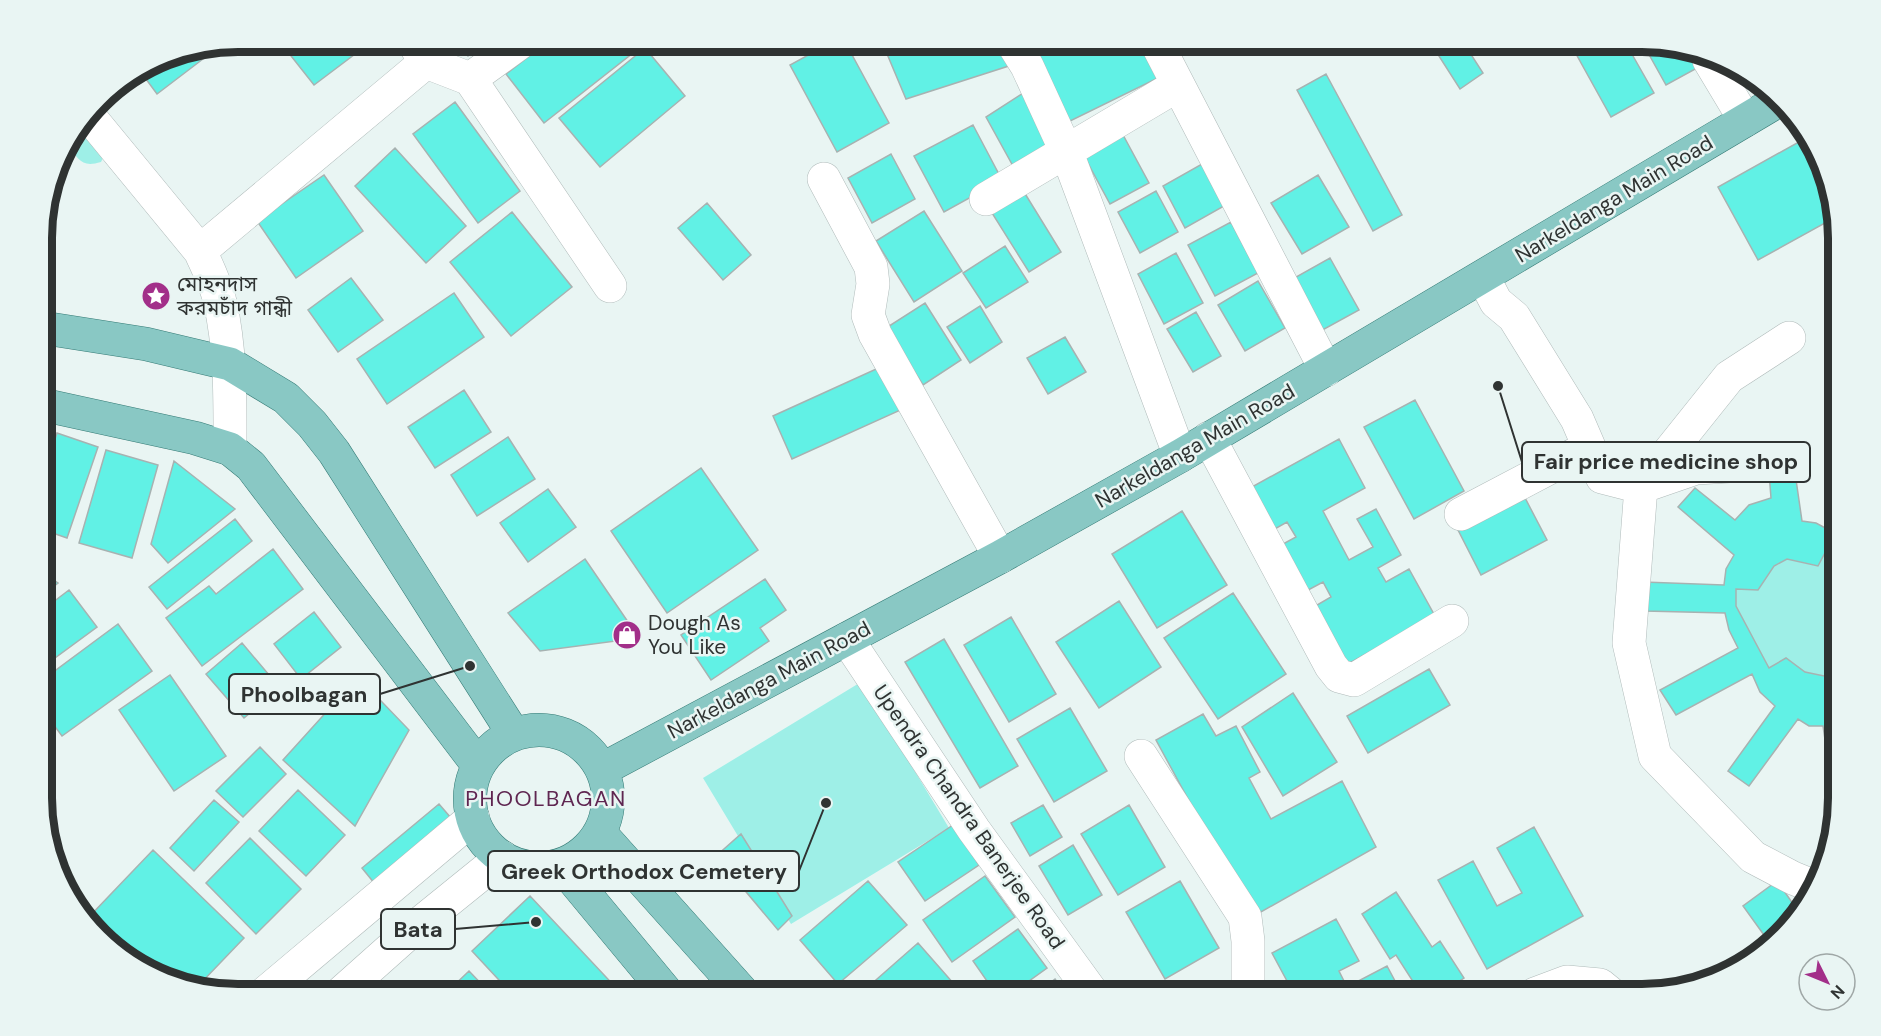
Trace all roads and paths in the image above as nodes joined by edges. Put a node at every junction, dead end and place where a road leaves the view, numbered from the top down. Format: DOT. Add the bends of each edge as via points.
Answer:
graph roads {
  1 [pos="420,52"];
  2 [pos="507,52"];
  3 [pos="1018,52"];
  4 [pos="1161,52"];
  5 [pos="1713,67"];
  6 [pos="470,79"];
  7 [pos="1179,85"];
  8 [pos="1771,105"];
  9 [pos="1745,120"];
  10 [pos="94,122"];
  11 [pos="1067,153"];
  12 [pos="824,179"];
  13 [pos="986,199"];
  14 [pos="200,251"];
  15 [pos="1491,273"];
  16 [pos="610,286"];
  17 [pos="53,329"];
  18 [pos="1789,338"];
  19 [pos="230,364"];
  20 [pos="1326,370"];
  21 [pos="53,407"];
  22 [pos="1209,438"];
  23 [pos="1589,447"];
  24 [pos="230,449"];
  25 [pos="1180,456"];
  26 [pos="1746,465"];
  27 [pos="1641,487"];
  28 [pos="1461,514"];
  29 [pos="1000,557"];
  30 [pos="1452,621"];
  31 [pos="847,639"];
  32 [pos="513,733"];
  33 [pos="1141,756"];
  34 [pos="478,765"];
  35 [pos="603,769"];
  36 [pos="472,818"];
  37 [pos="600,833"];
  38 [pos="502,857"];
  39 [pos="561,865"];
  40 [pos="1807,884"];
  41 [pos="1085,983"];
  42 [pos="1248,983"];
  43 [pos="276,984"];
  44 [pos="351,984"];
  45 [pos="659,984"];
  46 [pos="735,984"];
  1 -- 6 [label="street"];
  1 -- 14 [label="street"];
  2 -- 6 [label="street"];
  3 -- 11 [label="street"];
  4 -- 7 [label="street"];
  5 -- 9 [label="street"];
  6 -- 16 [label="street"];
  7 -- 11 [label="street"];
  7 -- 20 [label="street"];
  8 -- 9 [label="main road, Narkeldanga Main Road"];
  9 -- 15 [label="main road, Narkeldanga Main Road"];
  10 -- 14 [label="street"];
  11 -- 13 [label="street"];
  11 -- 25 [label="street"];
  12 -- 29 [label="street" via="871,267 873,284 868,315 875,334"];
  14 -- 19 [label="street" via="220,302"];
  15 -- 20 [label="main road, Narkeldanga Main Road"];
  15 -- 23 [label="street" via="1512,292 1514,317 1577,418"];
  17 -- 19 [label="main road" via="146,344"];
  18 -- 27 [label="street" via="1730,378"];
  19 -- 24 [label="street"];
  19 -- 32 [label="main road" via="286,399 334,452"];
  20 -- 22 [label="main road, Narkeldanga Main Road"];
  21 -- 24 [label="main road"];
  22 -- 25 [label="main road, Narkeldanga Main Road"];
  22 -- 30 [label="street" via="1330,666 1339,676 1354,680"];
  23 -- 27 [label="street" via="1602,477"];
  23 -- 28 [label="street"];
  24 -- 34 [label="main road" via="251,466"];
  25 -- 29 [label="main road, Narkeldanga Main Road"];
  26 -- 27 [label="street" via="1696,468"];
  27 -- 40 [label="street" via="1629,643 1655,756 1753,857"];
  29 -- 31 [label="main road, Narkeldanga Main Road"];
  31 -- 35 [label="main road, Narkeldanga Main Road"];
  31 -- 41 [label="street, Upendra Chandra Banerjee Road" via="974,830"];
  32 -- 34 [label="main road"];
  32 -- 35 [label="main road" via="536,728 561,732 588,749"];
  33 -- 42 [label="street" via="1245,917"];
  34 -- 36 [label="main road" via="469,799"];
  35 -- 37 [label="main road" via="608,810"];
  36 -- 38 [label="main road" via="490,850"];
  36 -- 43 [label="street"];
  37 -- 39 [label="main road" via="583,853"];
  37 -- 46 [label="main road"];
  38 -- 39 [label="main road" via="511,864 538,869"];
  38 -- 44 [label="street"];
  39 -- 45 [label="main road"];
}
